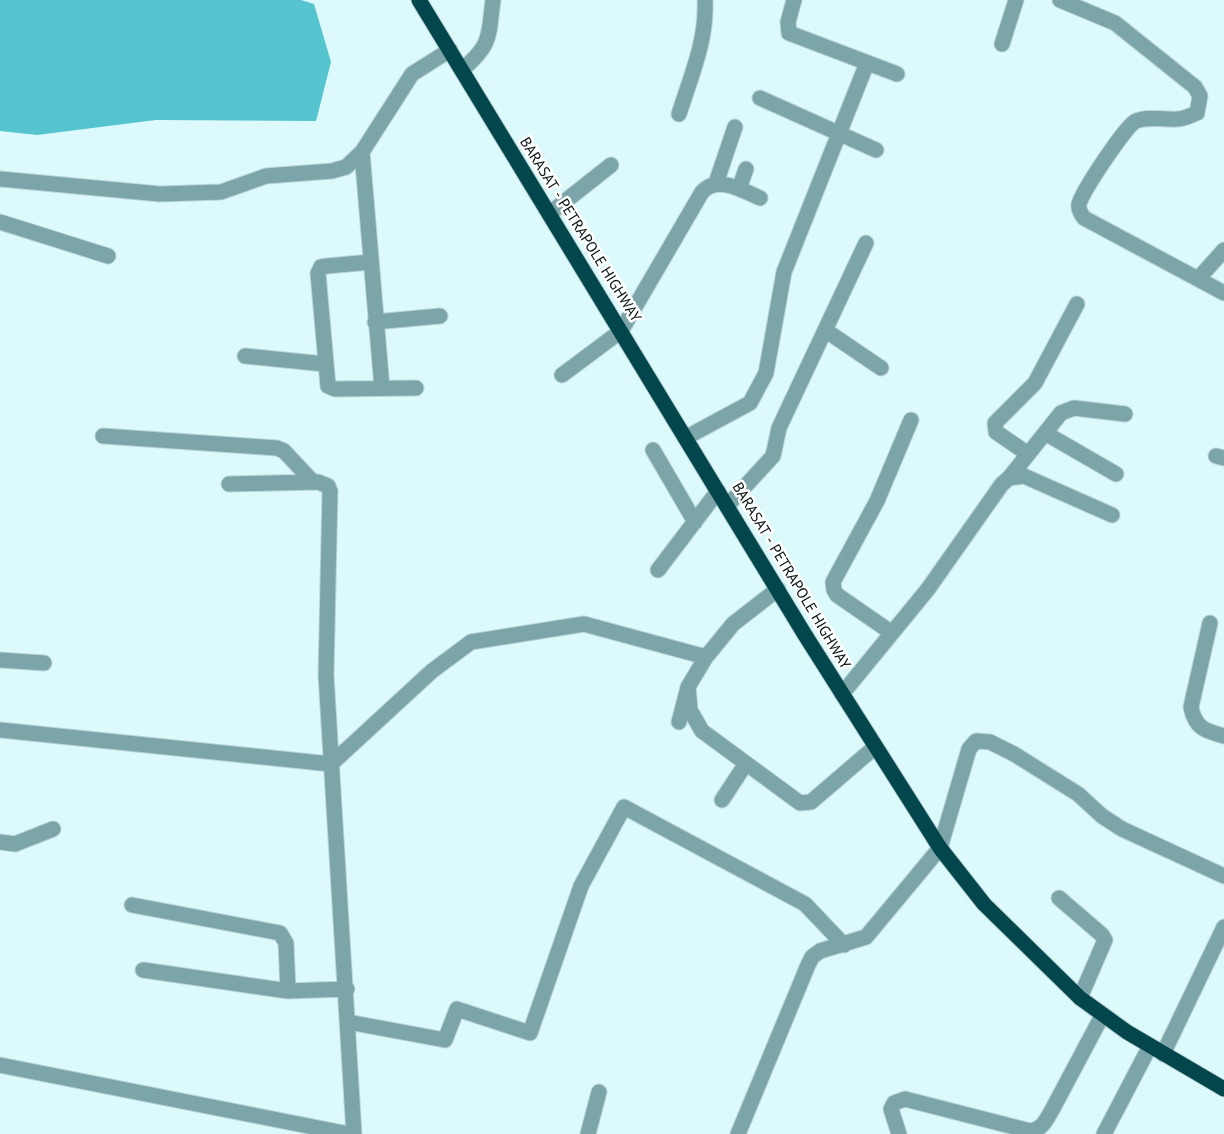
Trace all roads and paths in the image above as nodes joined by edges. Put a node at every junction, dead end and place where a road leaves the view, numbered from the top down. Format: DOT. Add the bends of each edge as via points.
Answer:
graph roads {
  1 [pos="419,0"];
  2 [pos="493,0"];
  3 [pos="705,0"];
  4 [pos="794,0"];
  5 [pos="1016,0"];
  6 [pos="1060,0"];
  7 [pos="1002,44"];
  8 [pos="450,50"];
  9 [pos="866,63"];
  10 [pos="462,70"];
  11 [pos="896,74"];
  12 [pos="760,98"];
  13 [pos="679,114"];
  14 [pos="734,127"];
  15 [pos="837,133"];
  16 [pos="876,150"];
  17 [pos="362,152"];
  18 [pos="611,165"];
  19 [pos="746,169"];
  20 [pos="0,179"];
  21 [pos="716,183"];
  22 [pos="739,189"];
  23 [pos="760,198"];
  24 [pos="549,214"];
  25 [pos="0,222"];
  26 [pos="866,243"];
  27 [pos="1224,250"];
  28 [pos="108,256"];
  29 [pos="371,262"];
  30 [pos="1198,279"];
  31 [pos="1224,293"];
  32 [pos="1077,304"];
  33 [pos="440,316"];
  34 [pos="375,322"];
  35 [pos="825,330"];
  36 [pos="621,331"];
  37 [pos="245,356"];
  38 [pos="325,364"];
  39 [pos="881,368"];
  40 [pos="562,375"];
  41 [pos="382,388"];
  42 [pos="416,388"];
  43 [pos="1125,414"];
  44 [pos="912,420"];
  45 [pos="1045,433"];
  46 [pos="103,436"];
  47 [pos="685,438"];
  48 [pos="653,450"];
  49 [pos="1028,454"];
  50 [pos="1116,474"];
  51 [pos="1009,478"];
  52 [pos="313,482"];
  53 [pos="229,484"];
  54 [pos="718,491"];
  55 [pos="727,506"];
  56 [pos="1112,516"];
  57 [pos="695,522"];
  58 [pos="658,570"];
  59 [pos="778,589"];
  60 [pos="1210,623"];
  61 [pos="892,633"];
  62 [pos="706,657"];
  63 [pos="0,660"];
  64 [pos="44,663"];
  65 [pos="688,687"];
  66 [pos="842,694"];
  67 [pos="679,722"];
  68 [pos="0,730"];
  69 [pos="1224,736"];
  70 [pos="875,747"];
  71 [pos="331,764"];
  72 [pos="746,765"];
  73 [pos="722,800"];
  74 [pos="53,829"];
  75 [pos="0,842"];
  76 [pos="940,848"];
  77 [pos="1224,876"];
  78 [pos="1059,898"];
  79 [pos="132,905"];
  80 [pos="1224,927"];
  81 [pos="844,944"];
  82 [pos="143,970"];
  83 [pos="347,989"];
  84 [pos="288,991"];
  85 [pos="1080,998"];
  86 [pos="1102,1016"];
  87 [pos="348,1022"];
  88 [pos="1156,1050"];
  89 [pos="0,1065"];
  90 [pos="1224,1089"];
  91 [pos="599,1092"];
  92 [pos="1037,1132"];
  93 [pos="349,1134"];
  94 [pos="354,1134"];
  95 [pos="588,1134"];
  96 [pos="738,1134"];
  97 [pos="899,1134"];
  98 [pos="1104,1134"];
  1 -- 8 [label="highway, BARASAT - PETRAPOLE HIGHWAY"];
  2 -- 10 [label="street" via="485,47"];
  3 -- 13 [label="street" via="702,44"];
  4 -- 9 [label="street" via="788,22 789,33"];
  5 -- 7 [label="street"];
  6 -- 30 [label="street" via="1115,23 1195,86 1200,96 1197,113 1181,119 1144,119 1132,123 1107,156 1079,205 1084,218"];
  8 -- 10 [label="highway, BARASAT - PETRAPOLE HIGHWAY"];
  8 -- 17 [label="street" via="405,81"];
  9 -- 11 [label="street"];
  9 -- 15 [label="street"];
  10 -- 24 [label="highway, BARASAT - PETRAPOLE HIGHWAY"];
  12 -- 15 [label="street"];
  14 -- 21 [label="street"];
  15 -- 16 [label="street"];
  15 -- 47 [label="street" via="784,272 766,373 760,388 750,403"];
  17 -- 20 [label="street" via="346,167 332,171 266,176 221,192 160,194"];
  17 -- 29 [label="street"];
  18 -- 24 [label="street"];
  19 -- 22 [label="street"];
  21 -- 22 [label="street"];
  21 -- 36 [label="street" via="702,192"];
  22 -- 23 [label="street"];
  24 -- 36 [label="highway, BARASAT - PETRAPOLE HIGHWAY"];
  25 -- 28 [label="street"];
  26 -- 35 [label="street"];
  27 -- 30 [label="street"];
  29 -- 34 [label="street"];
  29 -- 38 [label="street" via="321,267 318,273"];
  30 -- 31 [label="street"];
  32 -- 49 [label="street" via="1035,382 995,423 996,432"];
  33 -- 34 [label="street"];
  34 -- 41 [label="street"];
  35 -- 39 [label="street"];
  35 -- 55 [label="street" via="779,428 773,456"];
  36 -- 40 [label="street"];
  36 -- 47 [label="highway, BARASAT - PETRAPOLE HIGHWAY"];
  37 -- 38 [label="street"];
  38 -- 41 [label="street" via="330,388"];
  41 -- 42 [label="street"];
  43 -- 45 [label="street" via="1067,409"];
  44 -- 61 [label="street" via="877,501 833,582 838,595"];
  45 -- 49 [label="street"];
  45 -- 50 [label="street"];
  46 -- 52 [label="street" via="277,448 284,451"];
  47 -- 54 [label="highway, BARASAT - PETRAPOLE HIGHWAY"];
  48 -- 57 [label="street"];
  49 -- 51 [label="street"];
  51 -- 56 [label="street" via="1024,476"];
  51 -- 61 [label="street"];
  52 -- 53 [label="street"];
  52 -- 71 [label="street" via="323,483 330,491 326,675"];
  54 -- 55 [label="highway, BARASAT - PETRAPOLE HIGHWAY"];
  54 -- 57 [label="street"];
  55 -- 59 [label="highway, BARASAT - PETRAPOLE HIGHWAY"];
  57 -- 58 [label="street"];
  59 -- 62 [label="street" via="733,624"];
  59 -- 66 [label="highway, BARASAT - PETRAPOLE HIGHWAY"];
  60 -- 69 [label="street" via="1191,707 1193,720 1199,727"];
  61 -- 66 [label="street"];
  62 -- 65 [label="street"];
  62 -- 71 [label="street" via="584,624 471,642 432,671"];
  63 -- 64 [label="street"];
  65 -- 67 [label="street"];
  65 -- 72 [label="street" via="690,710 702,731"];
  66 -- 70 [label="highway, BARASAT - PETRAPOLE HIGHWAY"];
  68 -- 71 [label="street"];
  70 -- 72 [label="street" via="805,804"];
  70 -- 76 [label="highway, BARASAT - PETRAPOLE HIGHWAY"];
  71 -- 83 [label="street"];
  72 -- 73 [label="street"];
  74 -- 75 [label="street" via="15,844"];
  76 -- 77 [label="street" via="969,749 976,741 983,740 1014,754 1066,786 1122,829"];
  76 -- 81 [label="street" via="876,928 866,937"];
  76 -- 85 [label="highway, BARASAT - PETRAPOLE HIGHWAY" via="984,904"];
  78 -- 85 [label="street" via="1105,940"];
  79 -- 84 [label="street" via="280,933 286,943"];
  80 -- 88 [label="street"];
  81 -- 87 [label="street" via="805,904 624,807 581,886 530,1033 458,1009 445,1040"];
  81 -- 96 [label="street" via="812,957"];
  82 -- 84 [label="street"];
  83 -- 84 [label="street"];
  83 -- 87 [label="street"];
  85 -- 86 [label="highway, BARASAT - PETRAPOLE HIGHWAY"];
  86 -- 88 [label="highway, BARASAT - PETRAPOLE HIGHWAY"];
  86 -- 92 [label="street"];
  87 -- 94 [label="street"];
  88 -- 90 [label="highway, BARASAT - PETRAPOLE HIGHWAY"];
  88 -- 98 [label="street"];
  89 -- 93 [label="street"];
  91 -- 95 [label="street"];
  92 -- 97 [label="street" via="904,1099 894,1102 891,1109"];
}
